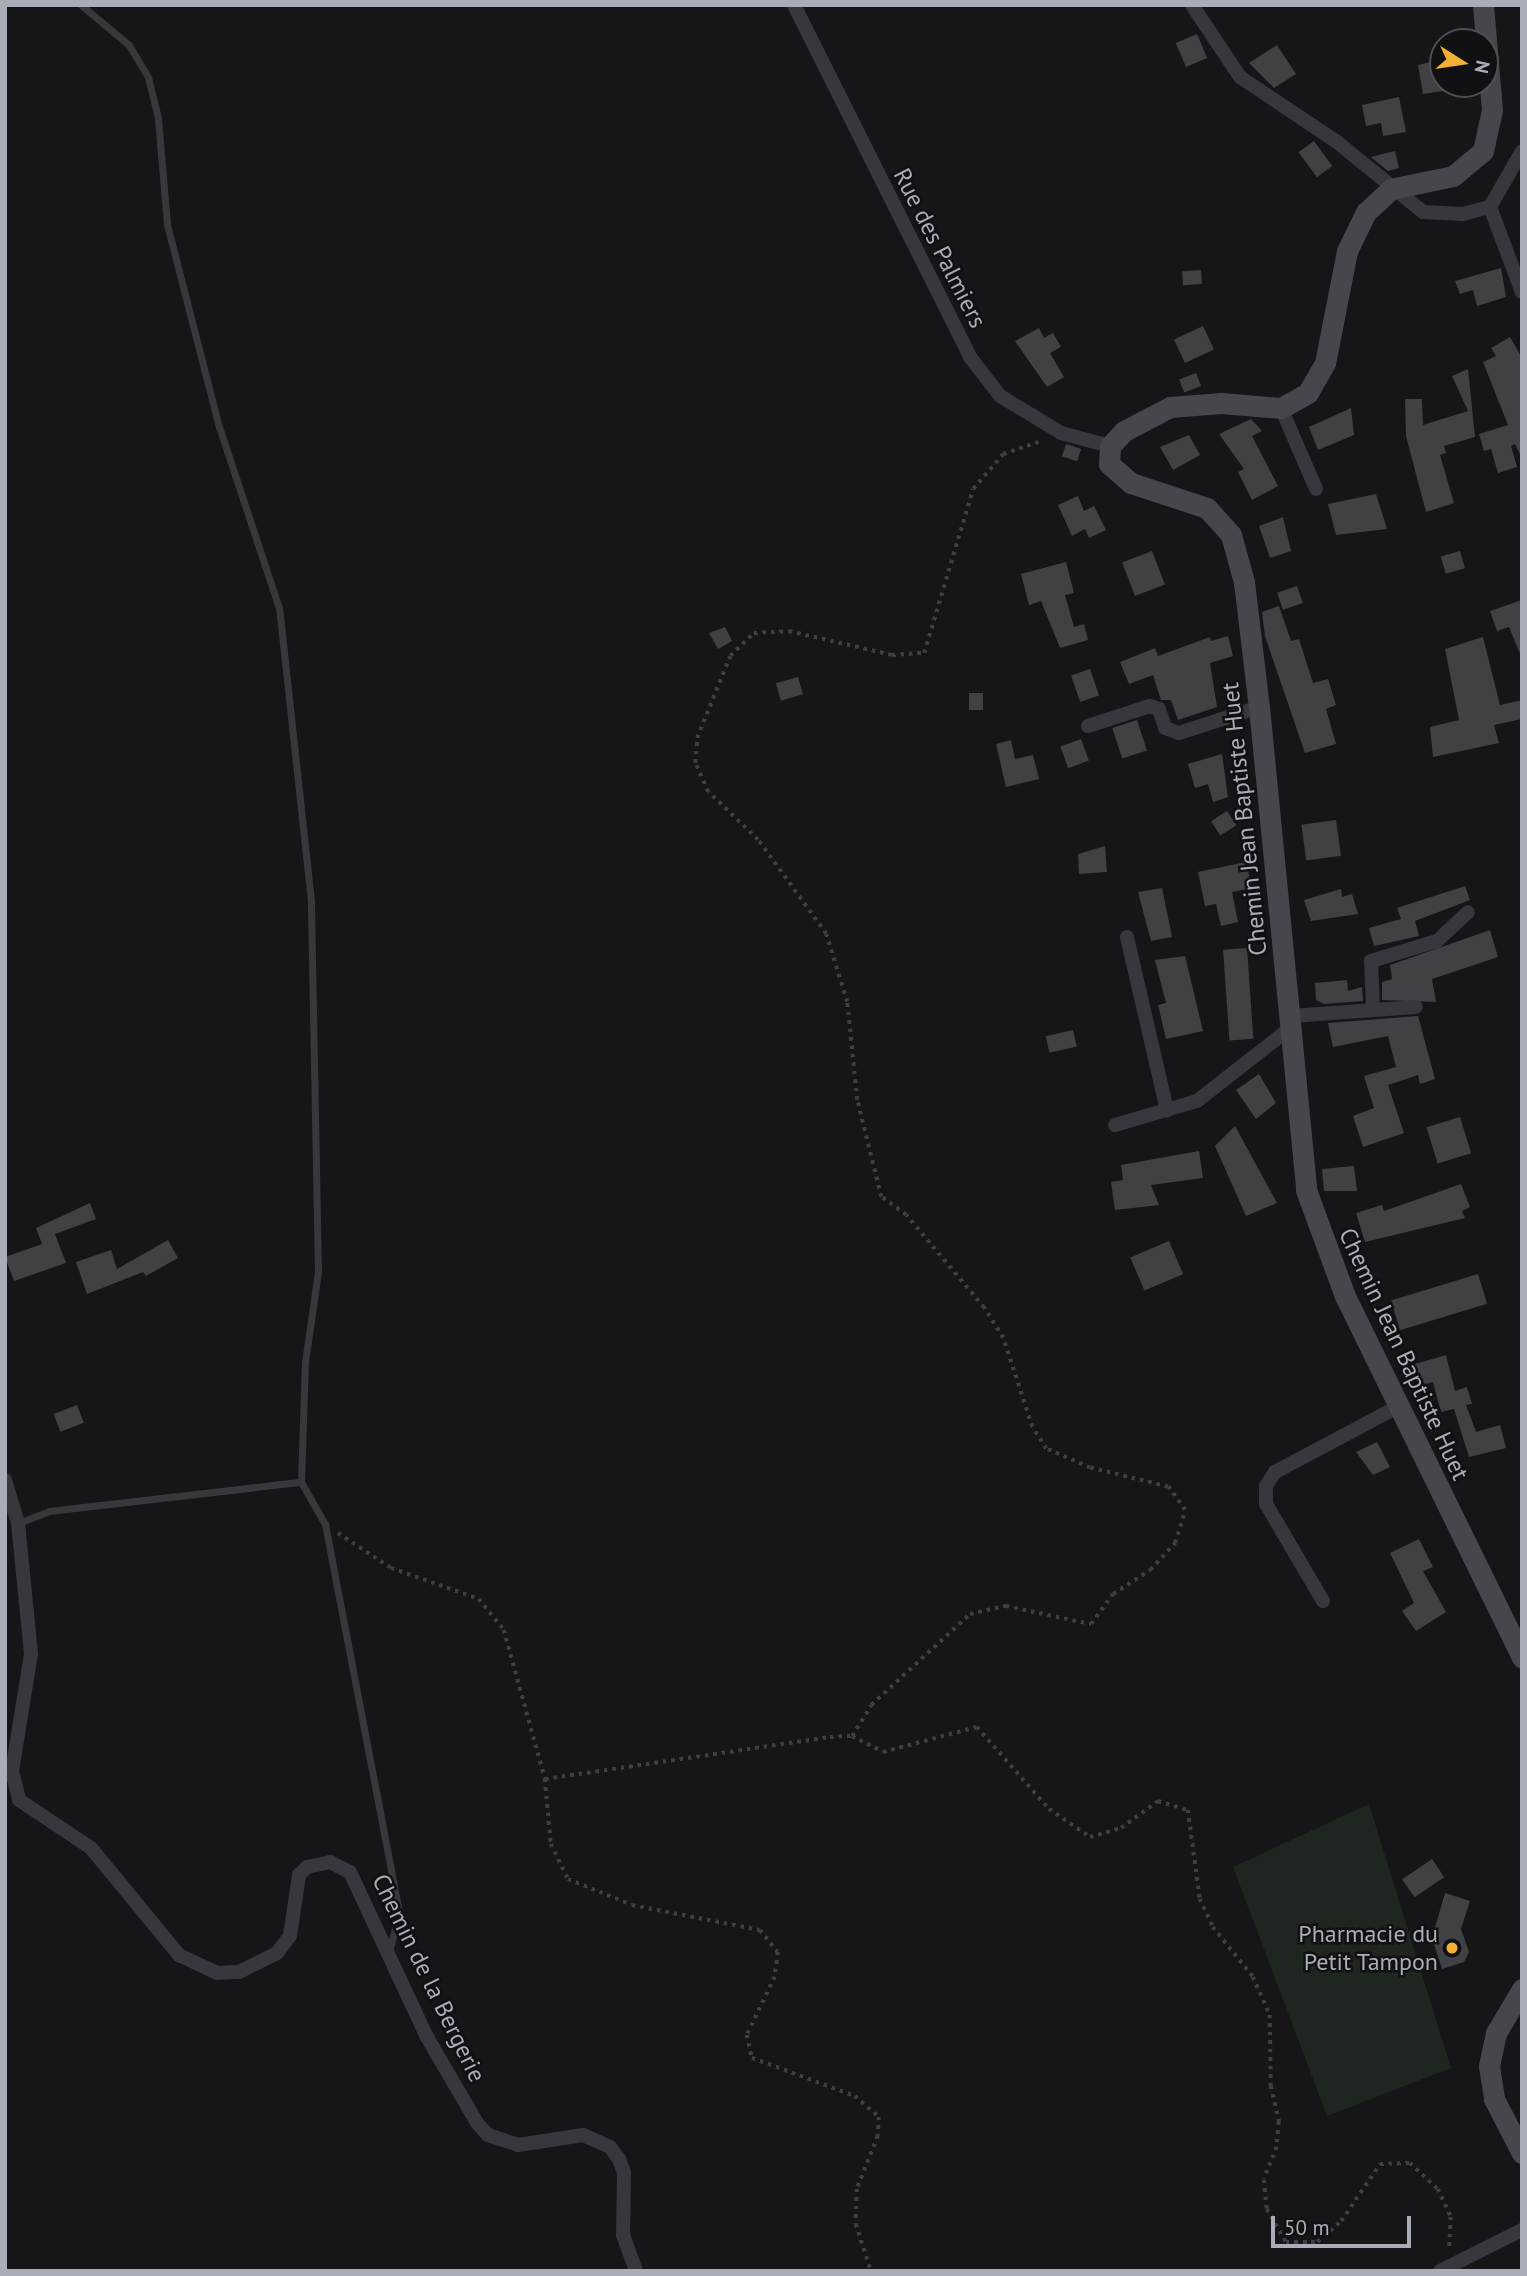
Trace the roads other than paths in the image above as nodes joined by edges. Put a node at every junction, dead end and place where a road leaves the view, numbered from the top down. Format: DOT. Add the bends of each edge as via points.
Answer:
graph roads {
  1 [pos="81,5"];
  2 [pos="794,5"];
  3 [pos="1192,5"];
  4 [pos="1483,5"];
  5 [pos="1522,150"];
  6 [pos="1391,189"];
  7 [pos="1490,207"];
  8 [pos="1522,292"];
  9 [pos="1281,408"];
  10 [pos="1110,446"];
  11 [pos="1315,489"];
  12 [pos="1259,707"];
  13 [pos="1088,726"];
  14 [pos="1468,912"];
  15 [pos="1127,937"];
  16 [pos="1416,1007"];
  17 [pos="1373,1008"];
  18 [pos="1292,1021"];
  19 [pos="1167,1110"];
  20 [pos="1115,1125"];
  21 [pos="1397,1407"];
  22 [pos="5,1480"];
  23 [pos="302,1482"];
  24 [pos="18,1523"];
  25 [pos="1323,1601"];
  26 [pos="1522,1658"];
  27 [pos="389,1952"];
  28 [pos="1522,1989"];
  29 [pos="1522,2153"];
  30 [pos="1522,2230"];
  31 [pos="1444,2267"];
  32 [pos="636,2271"];
  1 -- 23 [label="lane" via="129,45 148,77 158,117 167,225 219,427 279,608 311,901 320,1158 318,1272 305,1362"];
  2 -- 10 [label="street, Rue des Palmiers" via="970,357 1000,397 1061,433"];
  3 -- 6 [label="street" via="1240,77 1337,142"];
  4 -- 6 [label="street" via="1492,110 1483,151 1453,176"];
  5 -- 7 [label="street"];
  6 -- 7 [label="street" via="1423,212 1443,216"];
  6 -- 9 [label="street" via="1377,198 1353,236 1320,375 1299,401"];
  7 -- 8 [label="street"];
  9 -- 10 [label="street" via="1221,403 1170,407 1146,416"];
  9 -- 11 [label="street"];
  10 -- 12 [label="street, Chemin Jean Baptiste Huet" via="1109,464 1120,478 1191,500 1231,535 1244,582"];
  12 -- 13 [label="street" via="1179,733 1166,728 1159,709 1150,706"];
  12 -- 18 [label="street, Chemin Jean Baptiste Huet"];
  14 -- 17 [label="street" via="1437,941 1371,961"];
  15 -- 19 [label="street"];
  16 -- 17 [label="street"];
  17 -- 18 [label="street"];
  18 -- 19 [label="street" via="1208,1095"];
  18 -- 21 [label="street, Chemin Jean Baptiste Huet" via="1306,1190 1324,1248"];
  19 -- 20 [label="street"];
  21 -- 25 [label="street" via="1275,1472 1266,1486 1266,1504"];
  21 -- 26 [label="street, Chemin Jean Baptiste Huet"];
  22 -- 24 [label="street, Chemin de la Bergerie"];
  23 -- 24 [label="lane" via="49,1511"];
  23 -- 27 [label="lane" via="325,1524 399,1912"];
  24 -- 27 [label="street, Chemin de la Bergerie" via="31,1654 12,1771 19,1800 91,1847 179,1955 197,1967 239,1972 277,1953 290,1936 299,1875 318,1863 351,1872"];
  27 -- 32 [label="street, Chemin de la Bergerie" via="427,2037 488,2135 518,2145 583,2135 610,2147 624,2172 623,2235"];
  28 -- 29 [label="street" via="1496,2033 1489,2066 1494,2099"];
  30 -- 31 [label="street"];
}
